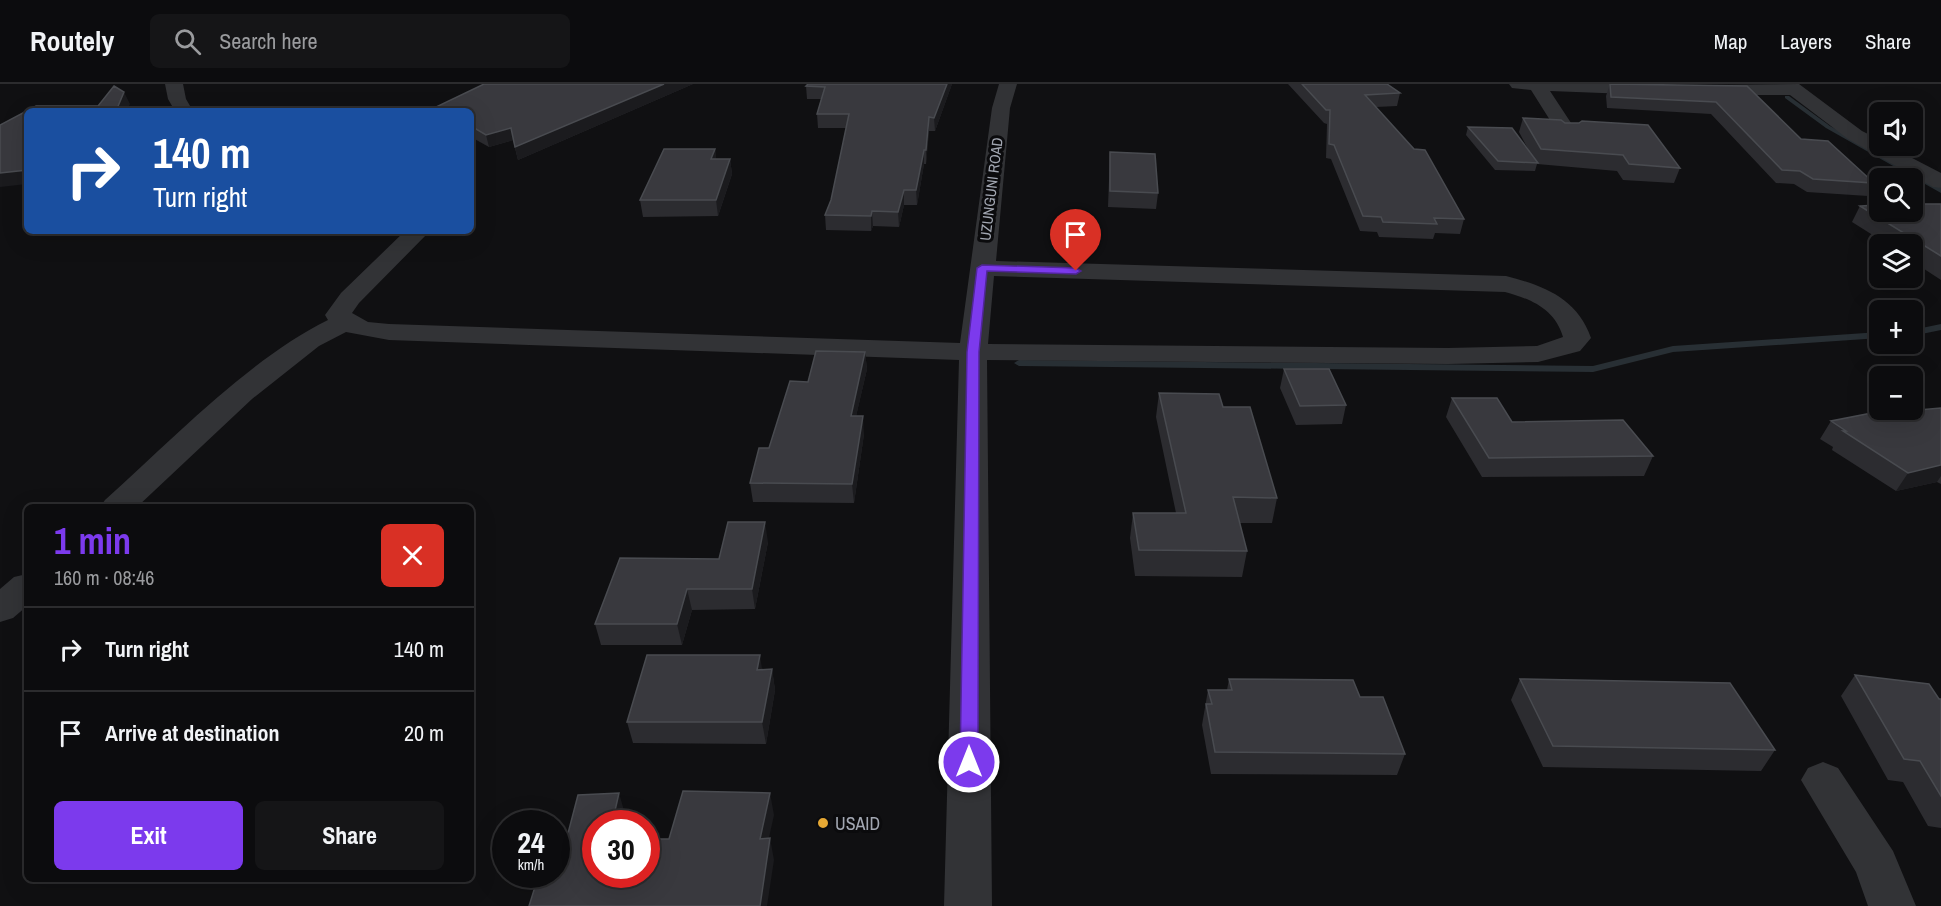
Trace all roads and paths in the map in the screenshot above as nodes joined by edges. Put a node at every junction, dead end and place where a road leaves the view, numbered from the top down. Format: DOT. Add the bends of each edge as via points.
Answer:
graph roads {
  1 [pos="174,84"];
  2 [pos="1008,84"];
  3 [pos="1518,84"];
  4 [pos="1538,86"];
  5 [pos="1568,86"];
  6 [pos="1791,87"];
  7 [pos="1670,90"];
  8 [pos="1692,90"];
  9 [pos="182,108"];
  10 [pos="1567,132"];
  11 [pos="1941,182"];
  12 [pos="415,234"];
  13 [pos="982,268"];
  14 [pos="345,322"];
  15 [pos="973,352"];
  16 [pos="120,504"];
  17 [pos="24,589"];
  18 [pos="0,609"];
  19 [pos="1823,780"];
  20 [pos="968,906"];
  21 [pos="1892,906"];
  1 -- 9 [label="street"];
  2 -- 13 [label="street, UZUNGUNI ROAD" via="1001,108"];
  3 -- 4 [label="street"];
  4 -- 5 [label="street"];
  4 -- 10 [label="street"];
  5 -- 7 [label="street"];
  6 -- 8 [label="street"];
  6 -- 11 [label="street" via="1855,135"];
  12 -- 14 [label="street" via="350,298 338,315"];
  13 -- 15 [label="street, UZUNGUNI ROAD"];
  13 -- 15 [label="street" via="1506,284 1548,298 1565,312 1577,338 1570,345 1538,354"];
  14 -- 15 [label="street" via="360,330 389,332"];
  14 -- 16 [label="street" via="309,340 242,393"];
  15 -- 20 [label="street, UZUNGUNI ROAD"];
  17 -- 18 [label="street"];
  19 -- 21 [label="street" via="1877,866"];
}
